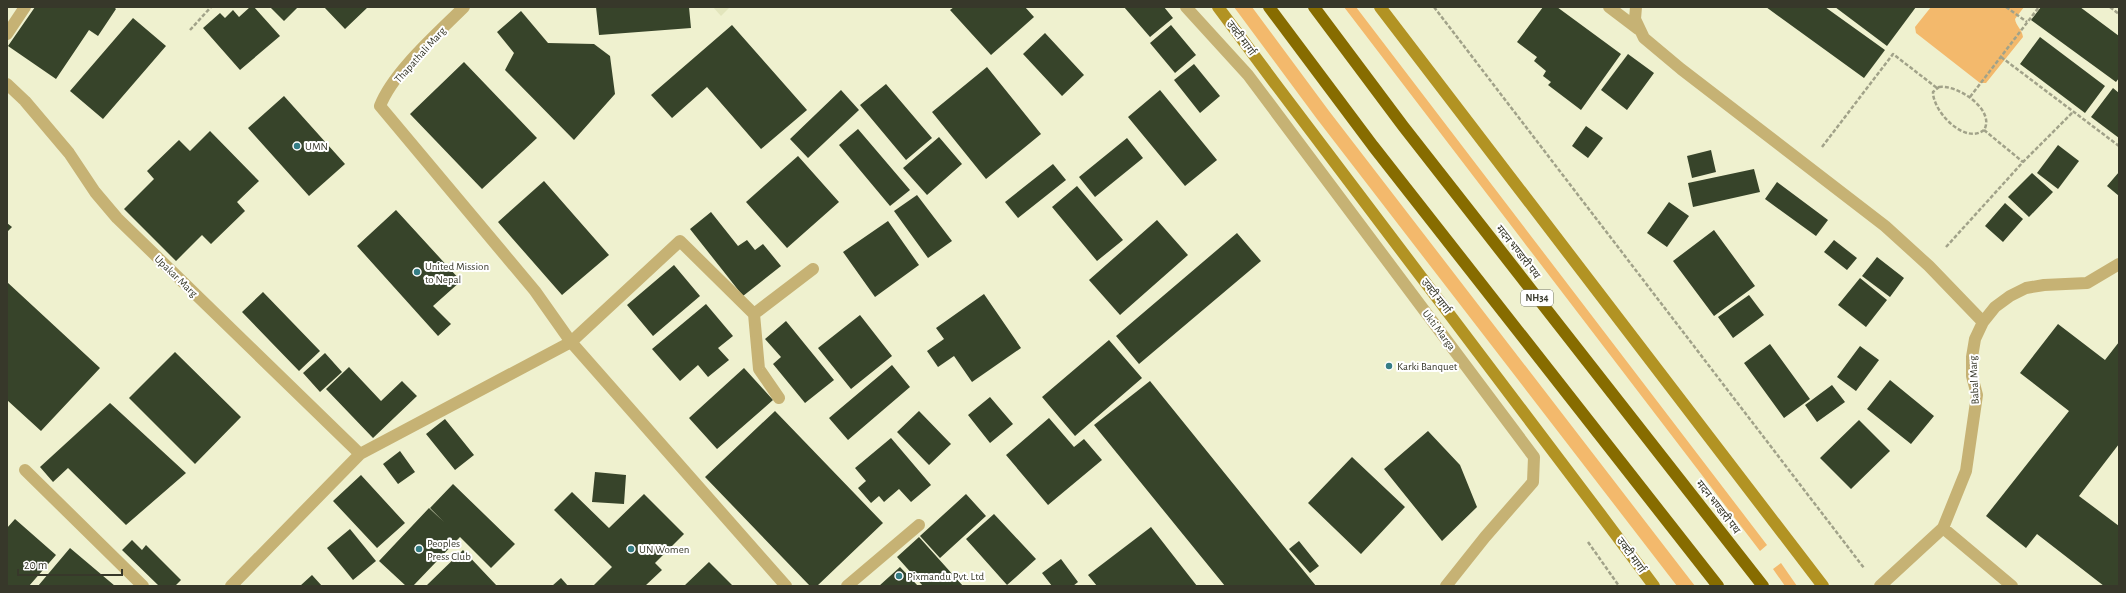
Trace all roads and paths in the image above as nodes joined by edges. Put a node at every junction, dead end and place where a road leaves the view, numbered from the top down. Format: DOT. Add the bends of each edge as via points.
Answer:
graph roads {
  1 [pos="25,7"];
  2 [pos="210,7"];
  3 [pos="464,7"];
  4 [pos="1186,7"];
  5 [pos="1218,7"];
  6 [pos="1269,7"];
  7 [pos="1314,7"];
  8 [pos="1380,7"];
  9 [pos="1434,7"];
  10 [pos="1609,7"];
  11 [pos="1636,7"];
  12 [pos="2006,7"];
  13 [pos="2039,7"];
  14 [pos="2110,7"];
  15 [pos="2119,14"];
  16 [pos="2027,22"];
  17 [pos="1638,29"];
  18 [pos="190,30"];
  19 [pos="7,34"];
  20 [pos="2001,56"];
  21 [pos="7,84"];
  22 [pos="1937,88"];
  23 [pos="1970,97"];
  24 [pos="2073,112"];
  25 [pos="1984,130"];
  26 [pos="2119,146"];
  27 [pos="2023,162"];
  28 [pos="1807,166"];
  29 [pos="2119,264"];
  30 [pos="1929,266"];
  31 [pos="813,269"];
  32 [pos="754,314"];
  33 [pos="1983,322"];
  34 [pos="571,342"];
  35 [pos="780,398"];
  36 [pos="360,454"];
  37 [pos="25,470"];
  38 [pos="919,525"];
  39 [pos="1943,528"];
  40 [pos="1868,573"];
  41 [pos="143,586"];
  42 [pos="231,586"];
  43 [pos="786,586"];
  44 [pos="847,586"];
  45 [pos="1446,586"];
  46 [pos="1654,586"];
  47 [pos="1718,586"];
  48 [pos="1763,586"];
  49 [pos="1823,586"];
  50 [pos="1880,586"];
  51 [pos="2012,586"];
  1 -- 19 [label="street"];
  2 -- 18 [label="path"];
  3 -- 34 [label="street, Thapathali Marg" via="385,93 380,106 534,291"];
  4 -- 45 [label="street, Ukti Marga" via="1248,75 1534,457 1533,482"];
  5 -- 46 [label="street, उक्टी मार्गा"];
  6 -- 47 [label="highway" via="1373,146"];
  7 -- 48 [label="highway, मदन भण्डारी पथ / NH34" via="1402,126"];
  8 -- 49 [label="street"];
  9 -- 40 [label="path"];
  10 -- 17 [label="street"];
  11 -- 17 [label="street" via="1635,19"];
  12 -- 16 [label="path"];
  13 -- 16 [label="path"];
  14 -- 15 [label="path"];
  16 -- 20 [label="path"];
  17 -- 28 [label="street" via="1644,38 1681,69"];
  20 -- 23 [label="path"];
  20 -- 24 [label="path"];
  21 -- 36 [label="street, Upakar Marg" via="25,101 69,153 95,192 117,218"];
  22 -- 23 [label="path" via="1949,87"];
  22 -- 25 [label="path" via="1934,92 1934,101 1939,112 1949,122 1966,132 1977,133"];
  22 -- 28 [label="path" via="1893,54"];
  23 -- 25 [label="path" via="1983,111 1986,122"];
  24 -- 26 [label="path"];
  24 -- 27 [label="path"];
  25 -- 27 [label="path"];
  27 -- 30 [label="path"];
  28 -- 30 [label="street" via="1885,226"];
  29 -- 33 [label="street, Babal Marg" via="2087,283 2026,288 1996,307"];
  30 -- 33 [label="street"];
  31 -- 32 [label="street"];
  32 -- 34 [label="street" via="680,241"];
  32 -- 35 [label="street" via="758,369"];
  33 -- 39 [label="street, Babal Marg" via="1975,339 1972,358 1972,376 1977,395 1966,471"];
  34 -- 36 [label="street"];
  34 -- 43 [label="street"];
  36 -- 42 [label="street"];
  37 -- 41 [label="street"];
  38 -- 44 [label="street"];
  39 -- 50 [label="street, Babal Marg"];
  39 -- 51 [label="street"];
}
